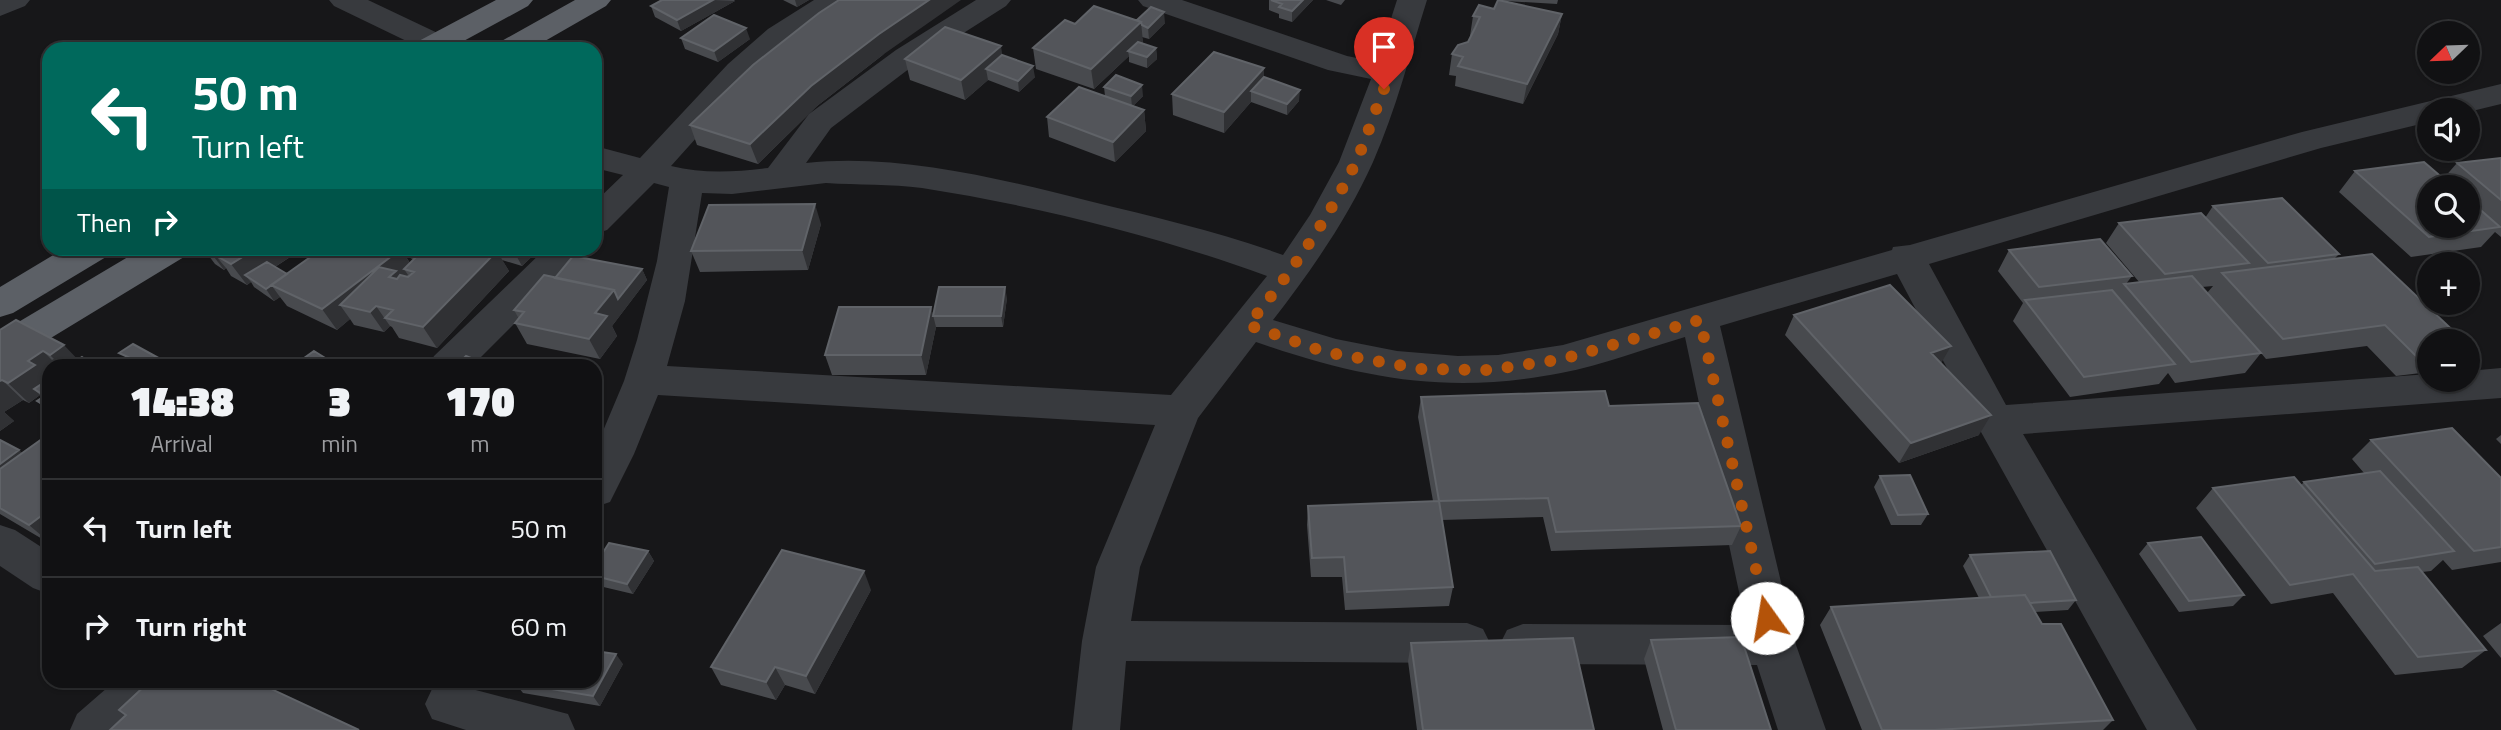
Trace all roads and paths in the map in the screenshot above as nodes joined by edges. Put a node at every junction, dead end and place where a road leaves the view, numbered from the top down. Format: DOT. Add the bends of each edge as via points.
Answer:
graph roads {
  1 [pos="15,0"];
  2 [pos="344,0"];
  3 [pos="518,0"];
  4 [pos="596,0"];
  5 [pos="834,0"];
  6 [pos="996,0"];
  7 [pos="1153,0"];
  8 [pos="1412,0"];
  9 [pos="0,7"];
  10 [pos="423,42"];
  11 [pos="438,42"];
  12 [pos="521,42"];
  13 [pos="1389,74"];
  14 [pos="2501,94"];
  15 [pos="2480,99"];
  16 [pos="2417,115"];
  17 [pos="602,159"];
  18 [pos="648,170"];
  19 [pos="779,177"];
  20 [pos="687,181"];
  21 [pos="602,215"];
  22 [pos="80,256"];
  23 [pos="158,256"];
  24 [pos="560,256"];
  25 [pos="1906,256"];
  26 [pos="1291,271"];
  27 [pos="0,304"];
  28 [pos="1700,320"];
  29 [pos="1248,325"];
  30 [pos="0,351"];
  31 [pos="455,359"];
  32 [pos="642,379"];
  33 [pos="2501,383"];
  34 [pos="1181,411"];
  35 [pos="1995,421"];
  36 [pos="602,477"];
  37 [pos="0,543"];
  38 [pos="42,570"];
  39 [pos="1105,641"];
  40 [pos="1773,645"];
  41 [pos="140,688"];
  42 [pos="449,705"];
  43 [pos="94,730"];
  44 [pos="551,730"];
  45 [pos="1097,730"];
  46 [pos="1802,730"];
  47 [pos="2173,730"];
  1 -- 9 [label="street"];
  2 -- 10 [label="street"];
  3 -- 11 [label="highway"];
  4 -- 12 [label="highway"];
  5 -- 18 [label="street" via="779,34"];
  6 -- 19 [label="street" via="907,56 820,121"];
  7 -- 13 [label="street" via="1339,63"];
  8 -- 13 [label="street"];
  13 -- 26 [label="street" via="1356,162"];
  14 -- 15 [label="street"];
  16 -- 25 [label="street" via="2314,139"];
  17 -- 18 [label="street"];
  18 -- 20 [label="street"];
  18 -- 21 [label="street"];
  19 -- 20 [label="street" via="732,183"];
  19 -- 26 [label="street" via="827,172 919,177 1015,194 1213,243"];
  20 -- 32 [label="street" via="662,325"];
  22 -- 27 [label="highway"];
  23 -- 30 [label="highway"];
  24 -- 31 [label="street"];
  25 -- 28 [label="street"];
  25 -- 35 [label="street"];
  26 -- 29 [label="street"];
  28 -- 29 [label="street" via="1563,359 1489,370 1422,369 1325,352"];
  28 -- 40 [label="street"];
  29 -- 34 [label="street"];
  32 -- 34 [label="street"];
  32 -- 36 [label="street"];
  33 -- 35 [label="street"];
  34 -- 39 [label="street" via="1118,567"];
  35 -- 47 [label="street"];
  37 -- 38 [label="street"];
  39 -- 40 [label="street"];
  39 -- 45 [label="street"];
  40 -- 46 [label="street"];
  41 -- 43 [label="street"];
  42 -- 44 [label="street"];
}
